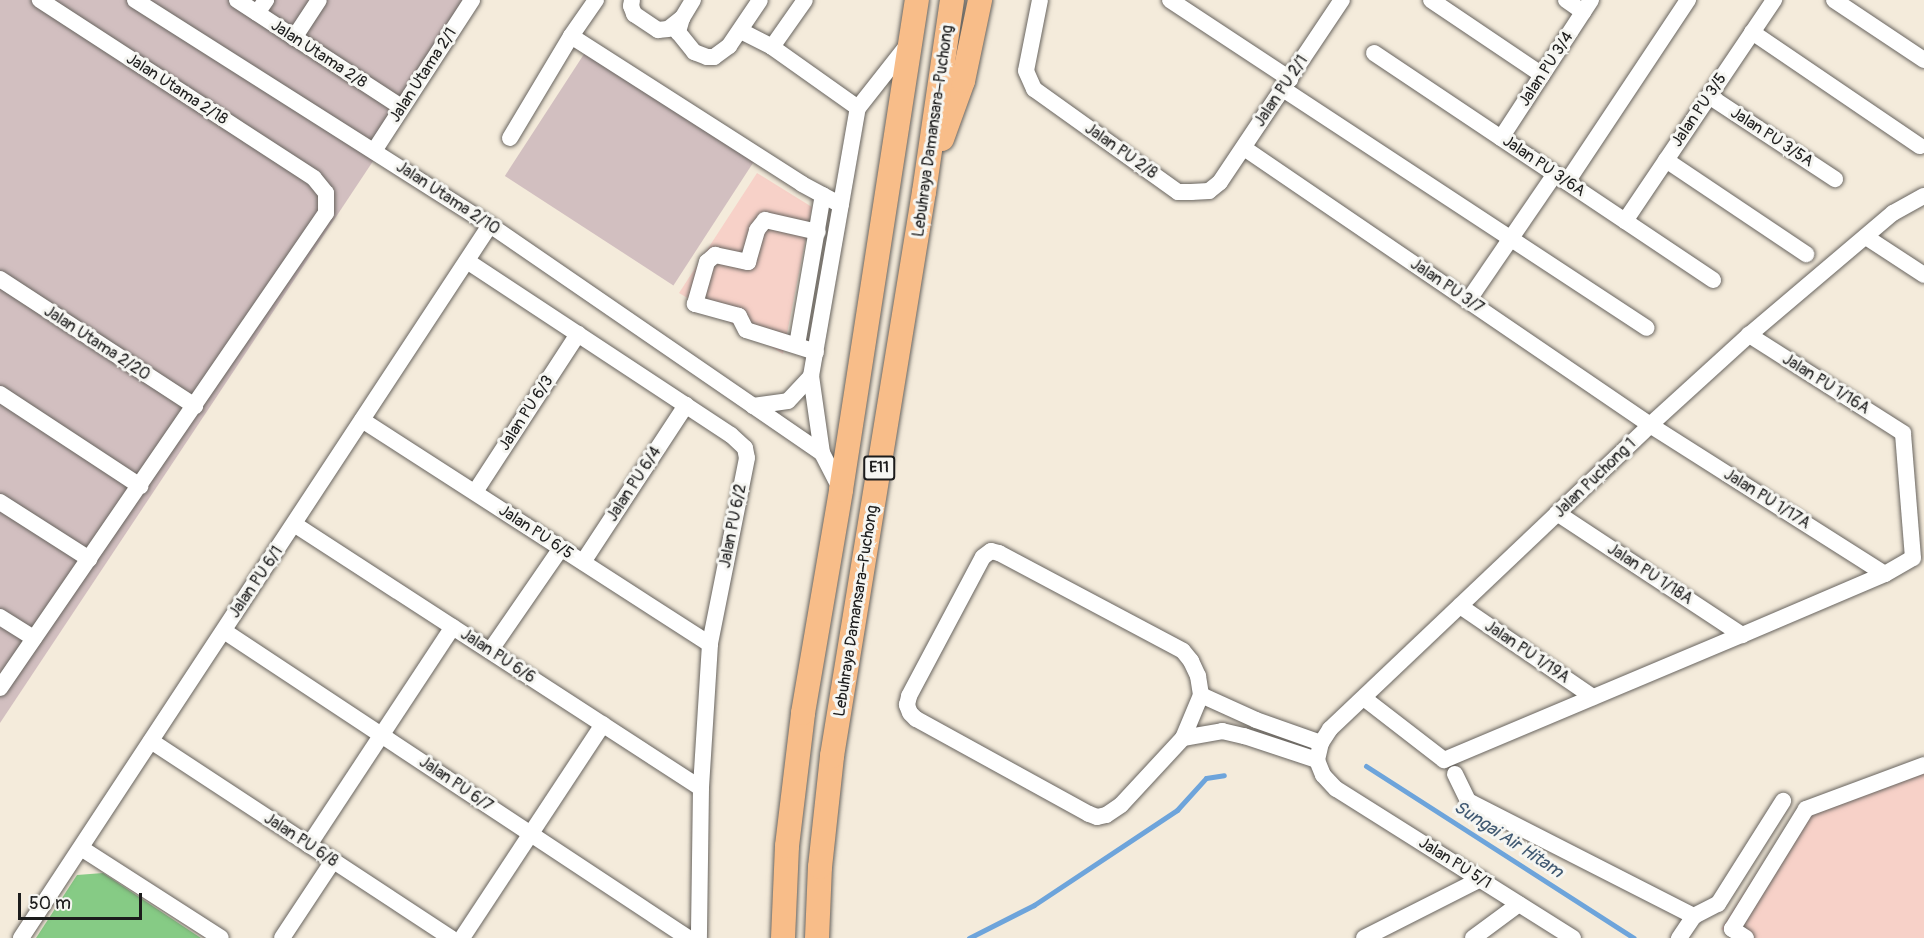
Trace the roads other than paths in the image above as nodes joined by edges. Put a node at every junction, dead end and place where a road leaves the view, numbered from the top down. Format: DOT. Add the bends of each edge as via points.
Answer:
graph roads {
  1 [pos="40,0"];
  2 [pos="135,0"];
  3 [pos="237,0"];
  4 [pos="319,0"];
  5 [pos="472,0"];
  6 [pos="596,0"];
  7 [pos="632,0"];
  8 [pos="693,0"];
  9 [pos="760,0"];
  10 [pos="805,0"];
  11 [pos="917,0"];
  12 [pos="952,0"];
  13 [pos="980,0"];
  14 [pos="1040,0"];
  15 [pos="1170,0"];
  16 [pos="1342,0"];
  17 [pos="1431,0"];
  18 [pos="1566,0"];
  19 [pos="1688,0"];
  20 [pos="1774,0"];
  21 [pos="1834,0"];
  22 [pos="1587,6"];
  23 [pos="262,7"];
  24 [pos="682,18"];
  25 [pos="741,31"];
  26 [pos="1752,32"];
  27 [pos="571,36"];
  28 [pos="294,38"];
  29 [pos="912,39"];
  30 [pos="771,47"];
  31 [pos="1374,53"];
  32 [pos="1924,60"];
  33 [pos="1542,75"];
  34 [pos="1286,84"];
  35 [pos="1709,96"];
  36 [pos="401,107"];
  37 [pos="858,108"];
  38 [pos="510,138"];
  39 [pos="1501,138"];
  40 [pos="1920,146"];
  41 [pos="1244,148"];
  42 [pos="374,151"];
  43 [pos="1666,160"];
  44 [pos="1561,178"];
  45 [pos="1835,179"];
  46 [pos="1220,182"];
  47 [pos="924,192"];
  48 [pos="823,195"];
  49 [pos="1924,196"];
  50 [pos="841,205"];
  51 [pos="1625,221"];
  52 [pos="490,225"];
  53 [pos="818,232"];
  54 [pos="1866,237"];
  55 [pos="1511,240"];
  56 [pos="1806,254"];
  57 [pos="467,261"];
  58 [pos="1924,275"];
  59 [pos="0,279"];
  60 [pos="1713,280"];
  61 [pos="1468,301"];
  62 [pos="1647,328"];
  63 [pos="578,334"];
  64 [pos="1749,335"];
  65 [pos="797,345"];
  66 [pos="816,351"];
  67 [pos="812,376"];
  68 [pos="0,394"];
  69 [pos="686,405"];
  70 [pos="195,406"];
  71 [pos="753,406"];
  72 [pos="362,420"];
  73 [pos="1650,425"];
  74 [pos="822,453"];
  75 [pos="140,486"];
  76 [pos="841,490"];
  77 [pos="475,492"];
  78 [pos="0,502"];
  79 [pos="1557,513"];
  80 [pos="294,524"];
  81 [pos="561,548"];
  82 [pos="89,559"];
  83 [pos="583,562"];
  84 [pos="1885,574"];
  85 [pos="1460,606"];
  86 [pos="0,617"];
  87 [pos="453,627"];
  88 [pos="224,631"];
  89 [pos="1742,636"];
  90 [pos="34,638"];
  91 [pos="710,644"];
  92 [pos="490,651"];
  93 [pos="0,688"];
  94 [pos="1201,695"];
  95 [pos="1593,697"];
  96 [pos="1365,699"];
  97 [pos="603,724"];
  98 [pos="381,735"];
  99 [pos="1183,738"];
  100 [pos="151,741"];
  101 [pos="1321,743"];
  102 [pos="1317,760"];
  103 [pos="1924,765"];
  104 [pos="1455,774"];
  105 [pos="701,788"];
  106 [pos="1783,801"];
  107 [pos="530,834"];
  108 [pos="309,845"];
  109 [pos="81,848"];
  110 [pos="333,861"];
  111 [pos="1481,879"];
  112 [pos="1519,904"];
  113 [pos="1694,916"];
  114 [pos="1681,936"];
  115 [pos="21,938"];
  116 [pos="221,938"];
  117 [pos="282,938"];
  118 [pos="451,938"];
  119 [pos="462,938"];
  120 [pos="688,938"];
  121 [pos="699,938"];
  122 [pos="783,938"];
  123 [pos="817,938"];
  124 [pos="1364,938"];
  125 [pos="1473,938"];
  126 [pos="1573,938"];
  127 [pos="1746,938"];
  1 -- 70 [label="street, Jalan Utama 2/18" via="314,178 326,193 326,213"];
  2 -- 42 [label="street, Jalan Utama 2/10"];
  3 -- 23 [label="street, Jalan Utama 2/8"];
  4 -- 28 [label="street"];
  5 -- 36 [label="street, Jalan Utama 2/1"];
  6 -- 27 [label="street"];
  7 -- 24 [label="street" via="634,14 658,30 668,29"];
  8 -- 24 [label="street"];
  9 -- 25 [label="street"];
  10 -- 30 [label="street"];
  11 -- 29 [label="highway, Lebuhraya Damansara–Puchong / E11"];
  12 -- 47 [label="highway, Lebuhraya Damansara–Puchong / E11"];
  13 -- 47 [label="highway" via="963,81"];
  14 -- 46 [label="street, Jalan PU 2/8" via="1026,71 1034,90 1178,192 1209,191"];
  15 -- 34 [label="street"];
  16 -- 34 [label="street, Jalan PU 2/1"];
  17 -- 33 [label="street"];
  18 -- 22 [label="street"];
  19 -- 44 [label="street"];
  20 -- 26 [label="street, Jalan PU 3/5"];
  21 -- 32 [label="street"];
  22 -- 33 [label="street, Jalan PU 3/4"];
  23 -- 28 [label="street, Jalan Utama 2/8"];
  24 -- 25 [label="street" via="678,32 684,43 707,57 714,57 729,46"];
  25 -- 30 [label="street"];
  26 -- 35 [label="street, Jalan PU 3/5"];
  26 -- 40 [label="street"];
  27 -- 38 [label="street"];
  27 -- 48 [label="street"];
  28 -- 36 [label="street, Jalan Utama 2/8"];
  29 -- 37 [label="street"];
  29 -- 76 [label="highway, Lebuhraya Damansara–Puchong / E11"];
  30 -- 37 [label="street"];
  31 -- 39 [label="street, Jalan PU 3/6A"];
  33 -- 39 [label="street, Jalan PU 3/4"];
  34 -- 41 [label="street, Jalan PU 2/1"];
  34 -- 55 [label="street"];
  35 -- 43 [label="street, Jalan PU 3/5"];
  35 -- 45 [label="street, Jalan PU 3/5A"];
  36 -- 42 [label="street, Jalan Utama 2/1"];
  37 -- 50 [label="street"];
  39 -- 44 [label="street, Jalan PU 3/6A"];
  41 -- 46 [label="street, Jalan PU 2/1"];
  41 -- 61 [label="street, Jalan PU 3/7"];
  42 -- 52 [label="street, Jalan Utama 2/10"];
  43 -- 51 [label="street, Jalan PU 3/5"];
  43 -- 56 [label="street"];
  44 -- 51 [label="street, Jalan PU 3/6A"];
  44 -- 55 [label="street"];
  47 -- 123 [label="highway, Lebuhraya Damansara–Puchong / E11" via="832,756"];
  48 -- 50 [label="street"];
  48 -- 53 [label="street"];
  49 -- 54 [label="street, Jalan Puchong 1" via="1893,213"];
  50 -- 66 [label="street"];
  51 -- 60 [label="street, Jalan PU 3/6A"];
  52 -- 57 [label="street, Jalan PU 6/1"];
  52 -- 71 [label="street, Jalan Utama 2/10"];
  53 -- 65 [label="street"];
  53 -- 65 [label="street" via="765,220 757,230 748,262 715,255 707,262 695,304 739,316 746,330"];
  54 -- 58 [label="street"];
  54 -- 64 [label="street, Jalan Puchong 1"];
  55 -- 61 [label="street"];
  55 -- 62 [label="street"];
  57 -- 63 [label="street, Jalan PU 6/2"];
  57 -- 72 [label="street, Jalan PU 6/1"];
  59 -- 70 [label="street, Jalan Utama 2/20"];
  61 -- 73 [label="street, Jalan PU 3/7"];
  63 -- 69 [label="street, Jalan PU 6/2"];
  63 -- 77 [label="street, Jalan PU 6/3"];
  64 -- 73 [label="street, Jalan Puchong 1"];
  64 -- 84 [label="street, Jalan PU 1/16A" via="1903,433 1913,558"];
  65 -- 66 [label="street"];
  66 -- 67 [label="street"];
  67 -- 71 [label="street" via="788,401"];
  67 -- 74 [label="street"];
  68 -- 75 [label="street"];
  69 -- 83 [label="street, Jalan PU 6/4"];
  69 -- 91 [label="street, Jalan PU 6/2" via="739,441 747,453"];
  70 -- 75 [label="street"];
  71 -- 74 [label="street, Jalan Utama 2/10"];
  72 -- 77 [label="street, Jalan PU 6/5"];
  72 -- 80 [label="street, Jalan PU 6/1"];
  73 -- 79 [label="street, Jalan Puchong 1"];
  73 -- 84 [label="street, Jalan PU 1/17A"];
  74 -- 76 [label="street, Jalan Utama 2/10"];
  75 -- 82 [label="street"];
  76 -- 122 [label="highway, Lebuhraya Damansara–Puchong / E11" via="803,713 788,846"];
  77 -- 81 [label="street, Jalan PU 6/5"];
  78 -- 82 [label="street"];
  79 -- 85 [label="street, Jalan Puchong 1"];
  79 -- 89 [label="street, Jalan PU 1/18A"];
  80 -- 87 [label="street, Jalan PU 6/6"];
  80 -- 88 [label="street, Jalan PU 6/1"];
  81 -- 83 [label="street, Jalan PU 6/5"];
  81 -- 92 [label="street"];
  82 -- 90 [label="street"];
  83 -- 91 [label="street, Jalan PU 6/5"];
  84 -- 89 [label="street"];
  85 -- 95 [label="street, Jalan PU 1/19A"];
  85 -- 96 [label="street, Jalan Puchong 1"];
  86 -- 90 [label="street"];
  87 -- 92 [label="street, Jalan PU 6/6"];
  87 -- 98 [label="street"];
  88 -- 98 [label="street, Jalan PU 6/7"];
  88 -- 100 [label="street, Jalan PU 6/1"];
  89 -- 95 [label="street"];
  90 -- 93 [label="street"];
  91 -- 105 [label="street, Jalan PU 6/2"];
  92 -- 97 [label="street, Jalan PU 6/6"];
  94 -- 99 [label="street"];
  94 -- 99 [label="street" via="1198,676 1183,651 991,551 983,558 907,705 915,719 1097,817 1121,805"];
  94 -- 101 [label="street"];
  95 -- 96 [label="street" via="1444,760"];
  96 -- 101 [label="street, Jalan Puchong 1" via="1330,729"];
  97 -- 105 [label="street, Jalan PU 6/6"];
  97 -- 107 [label="street"];
  98 -- 107 [label="street, Jalan PU 6/7"];
  98 -- 108 [label="street"];
  99 -- 102 [label="street" via="1221,731"];
  100 -- 108 [label="street, Jalan PU 6/8"];
  100 -- 109 [label="street, Jalan PU 6/1"];
  101 -- 102 [label="street, Jalan Puchong 1"];
  102 -- 111 [label="street, Jalan PU 5/1" via="1323,775 1336,789"];
  103 -- 127 [label="street" via="1806,809 1732,929"];
  104 -- 113 [label="street" via="1468,801"];
  105 -- 121 [label="street, Jalan PU 6/2"];
  106 -- 113 [label="street" via="1718,904"];
  107 -- 119 [label="street"];
  107 -- 120 [label="street, Jalan PU 6/7"];
  108 -- 110 [label="street, Jalan PU 6/8"];
  109 -- 115 [label="street, Jalan PU 6/1"];
  109 -- 116 [label="street"];
  110 -- 117 [label="street"];
  110 -- 118 [label="street, Jalan PU 6/8"];
  111 -- 112 [label="street, Jalan PU 5/1"];
  111 -- 124 [label="street"];
  112 -- 125 [label="street"];
  112 -- 126 [label="street, Jalan PU 5/1"];
  113 -- 114 [label="street"];
}
